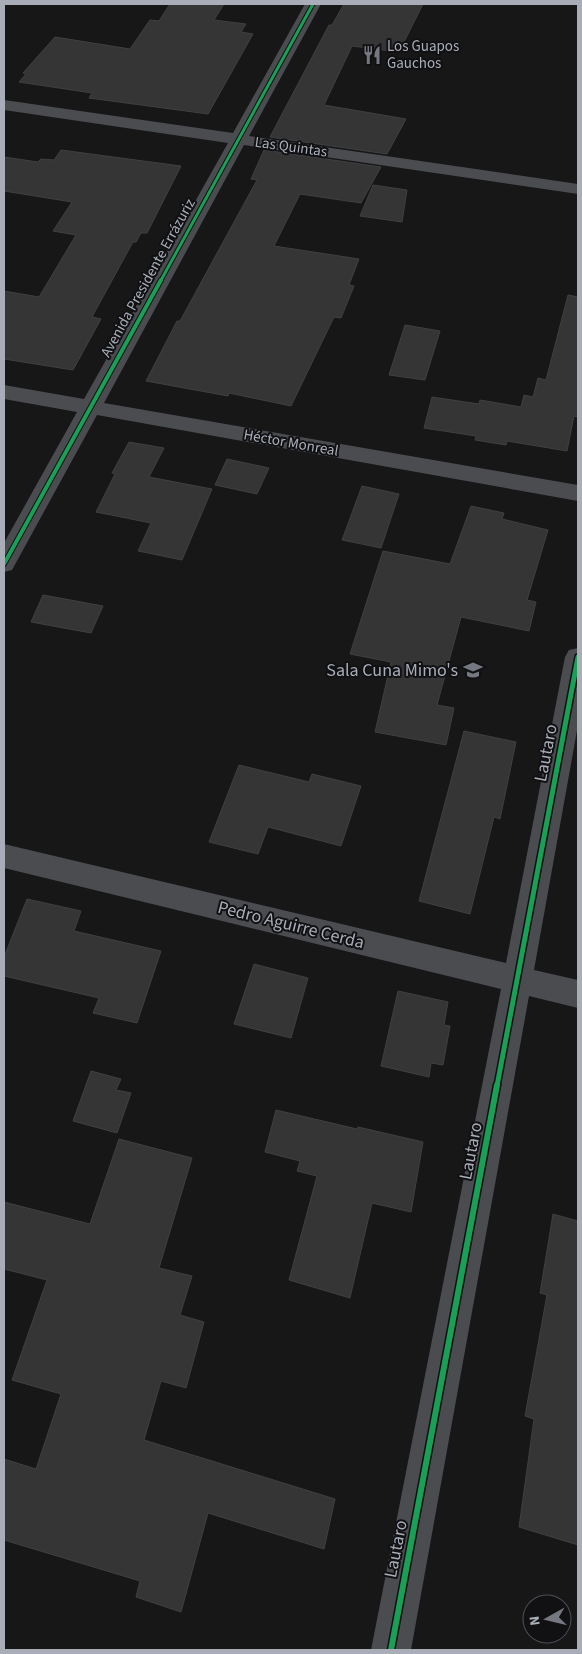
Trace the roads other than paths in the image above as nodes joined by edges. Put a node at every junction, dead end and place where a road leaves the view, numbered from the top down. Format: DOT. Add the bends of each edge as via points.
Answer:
graph roads {
  1 [pos="313,4"];
  2 [pos="4,105"];
  3 [pos="238,139"];
  4 [pos="578,189"];
  5 [pos="4,392"];
  6 [pos="90,407"];
  7 [pos="578,493"];
  8 [pos="4,564"];
  9 [pos="578,656"];
  10 [pos="4,856"];
  11 [pos="517,980"];
  12 [pos="578,994"];
  13 [pos="391,1650"];
  1 -- 3 [label="street, Avenida Presidente Errázuriz"];
  2 -- 3 [label="street, Las Quintas"];
  3 -- 4 [label="street, Las Quintas"];
  3 -- 6 [label="street, Avenida Presidente Errázuriz"];
  5 -- 6 [label="street, Héctor Monreal"];
  6 -- 7 [label="street, Héctor Monreal"];
  6 -- 8 [label="street, Avenida Presidente Errázuriz"];
  9 -- 11 [label="street, Lautaro"];
  10 -- 11 [label="street, Pedro Aguirre Cerda"];
  11 -- 12 [label="street, Pedro Aguirre Cerda"];
  11 -- 13 [label="street, Lautaro"];
}
